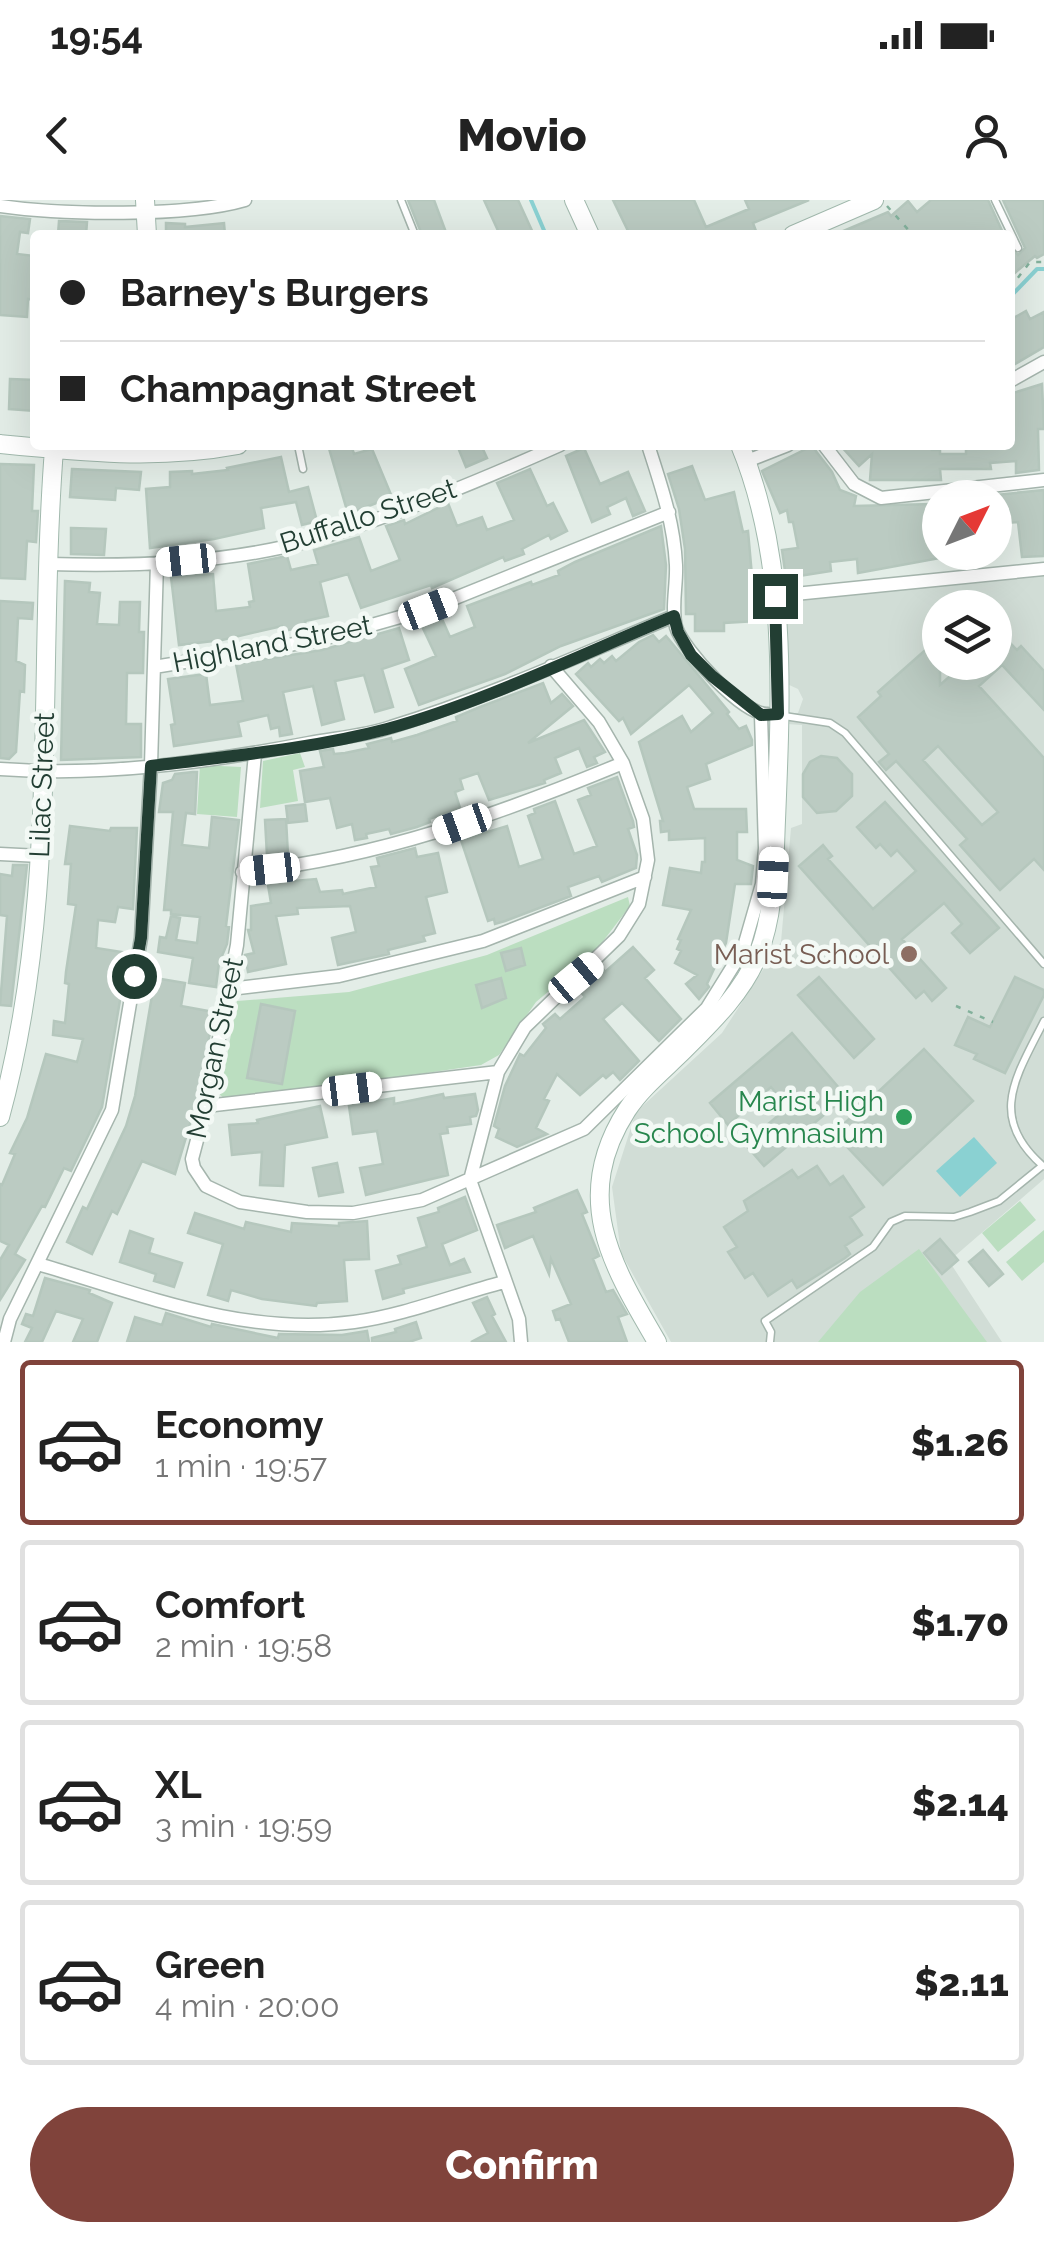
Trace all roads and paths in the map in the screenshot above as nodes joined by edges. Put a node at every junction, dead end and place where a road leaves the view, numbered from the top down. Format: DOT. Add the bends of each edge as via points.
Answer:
graph roads {
  1 [pos="245,200"];
  2 [pos="401,200"];
  3 [pos="574,200"];
  4 [pos="874,200"];
  5 [pos="884,200"];
  6 [pos="994,200"];
  7 [pos="146,205"];
  8 [pos="0,206"];
  9 [pos="148,230"];
  10 [pos="413,230"];
  11 [pos="588,230"];
  12 [pos="805,230"];
  13 [pos="909,230"];
  14 [pos="1009,230"];
  15 [pos="1015,242"];
  16 [pos="1018,248"];
  17 [pos="1044,262"];
  18 [pos="1015,282"];
  19 [pos="1044,362"];
  20 [pos="1015,378"];
  21 [pos="0,444"];
  22 [pos="30,447"];
  23 [pos="54,450"];
  24 [pos="299,450"];
  25 [pos="548,450"];
  26 [pos="650,450"];
  27 [pos="828,450"];
  28 [pos="744,453"];
  29 [pos="303,470"];
  30 [pos="1044,480"];
  31 [pos="669,512"];
  32 [pos="157,563"];
  33 [pos="50,564"];
  34 [pos="1044,569"];
  35 [pos="775,596"];
  36 [pos="674,616"];
  37 [pos="551,666"];
  38 [pos="154,668"];
  39 [pos="770,715"];
  40 [pos="255,754"];
  41 [pos="623,763"];
  42 [pos="151,766"];
  43 [pos="0,769"];
  44 [pos="44,771"];
  45 [pos="0,854"];
  46 [pos="40,856"];
  47 [pos="242,872"];
  48 [pos="644,877"];
  49 [pos="1044,964"];
  50 [pos="230,989"];
  51 [pos="956,1006"];
  52 [pos="1044,1021"];
  53 [pos="993,1022"];
  54 [pos="498,1072"];
  55 [pos="206,1106"];
  56 [pos="0,1117"];
  57 [pos="1043,1166"];
  58 [pos="470,1180"];
  59 [pos="38,1264"];
  60 [pos="504,1282"];
  61 [pos="4,1342"];
  62 [pos="521,1342"];
  63 [pos="656,1342"];
  64 [pos="770,1342"];
  1 -- 7 [label="street"];
  2 -- 10 [label="lane"];
  3 -- 11 [label="street"];
  4 -- 12 [label="street"];
  5 -- 13 [label="path"];
  6 -- 14 [label="lane"];
  7 -- 8 [label="street" via="72,211"];
  7 -- 9 [label="street"];
  15 -- 16 [label="lane"];
  17 -- 18 [label="path" via="1030,262"];
  19 -- 20 [label="street"];
  21 -- 22 [label="street"];
  23 -- 33 [label="street, Lilac Street"];
  24 -- 29 [label="lane"];
  25 -- 32 [label="street, Buffallo Street" via="315,539"];
  26 -- 31 [label="street"];
  27 -- 30 [label="street" via="854,484 881,498"];
  28 -- 35 [label="street"];
  31 -- 36 [label="street"];
  31 -- 38 [label="street, Highland Street" via="428,609 320,640"];
  32 -- 33 [label="street, Buffallo Street"];
  32 -- 38 [label="street"];
  33 -- 44 [label="street, Lilac Street"];
  34 -- 35 [label="street"];
  35 -- 39 [label="street"];
  36 -- 37 [label="street"];
  36 -- 39 [label="street" via="691,655"];
  37 -- 40 [label="street" via="387,729"];
  37 -- 41 [label="street" via="599,722"];
  38 -- 42 [label="street"];
  39 -- 49 [label="lane" via="830,723 844,733"];
  39 -- 58 [label="street" via="762,884 743,950 725,984 592,1123"];
  39 -- 63 [label="street" via="772,895 759,952 720,1014 628,1109 601,1176 607,1248"];
  40 -- 42 [label="street"];
  40 -- 47 [label="street, Morgan Street"];
  41 -- 47 [label="street" via="429,836"];
  41 -- 48 [label="street" via="643,819"];
  42 -- 44 [label="street"];
  42 -- 59 [label="street" via="141,938 112,1110"];
  43 -- 44 [label="street"];
  44 -- 46 [label="street, Lilac Street"];
  45 -- 46 [label="street"];
  46 -- 56 [label="street, Lilac Street" via="28,999"];
  47 -- 50 [label="street, Morgan Street"];
  48 -- 50 [label="street" via="483,941 339,976"];
  48 -- 54 [label="street" via="639,904 619,936 525,1027"];
  50 -- 55 [label="street, Morgan Street"];
  51 -- 53 [label="path"];
  52 -- 57 [label="lane" via="1022,1066 1010,1121 1022,1146"];
  54 -- 55 [label="street"];
  54 -- 58 [label="street"];
  55 -- 58 [label="street, Morgan Street" via="194,1168 206,1186 240,1202 353,1213 422,1200"];
  57 -- 64 [label="lane" via="998,1201 970,1212 891,1222 872,1247 766,1321"];
  58 -- 60 [label="street"];
  59 -- 60 [label="street" via="200,1314 294,1324 353,1322"];
  59 -- 61 [label="street"];
  60 -- 62 [label="street"];
}
